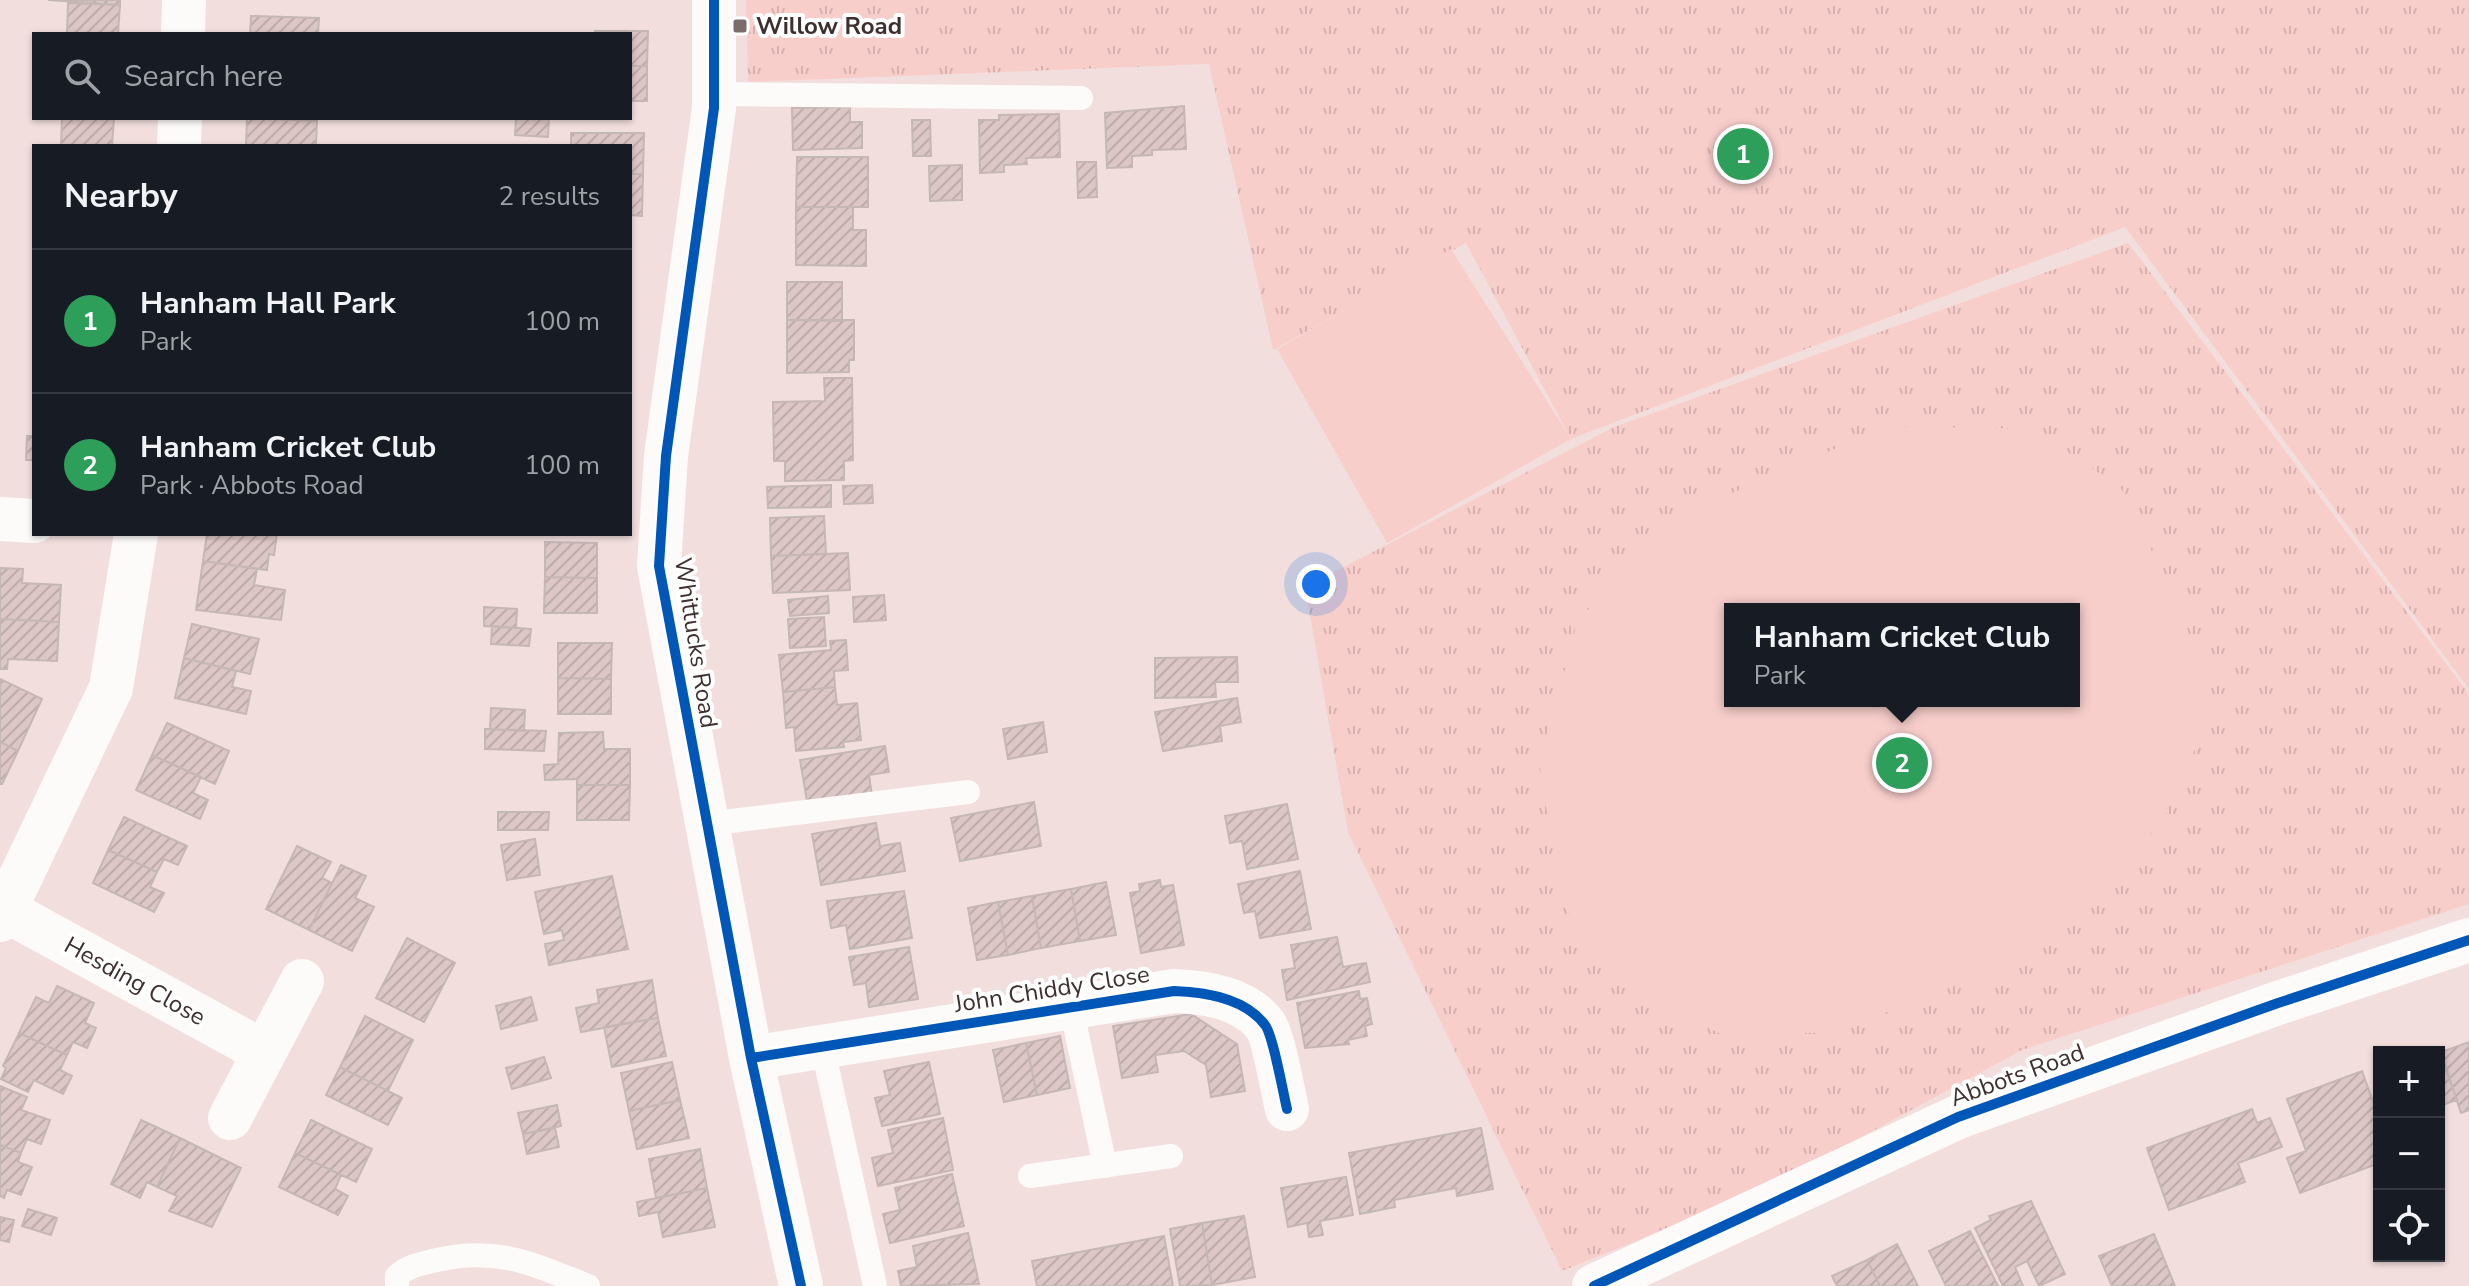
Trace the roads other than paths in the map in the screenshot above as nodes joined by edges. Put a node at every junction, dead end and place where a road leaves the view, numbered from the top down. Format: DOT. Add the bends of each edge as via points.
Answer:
graph roads {
  1 [pos="184,0"];
  2 [pos="714,0"];
  3 [pos="183,32"];
  4 [pos="714,94"];
  5 [pos="1081,98"];
  6 [pos="180,120"];
  7 [pos="179,144"];
  8 [pos="0,519"];
  9 [pos="32,521"];
  10 [pos="136,536"];
  11 [pos="968,792"];
  12 [pos="707,824"];
  13 [pos="3,915"];
  14 [pos="2469,940"];
  15 [pos="302,981"];
  16 [pos="1071,1007"];
  17 [pos="822,1045"];
  18 [pos="264,1052"];
  19 [pos="751,1058"];
  20 [pos="1287,1109"];
  21 [pos="230,1118"];
  22 [pos="1171,1156"];
  23 [pos="1105,1166"];
  24 [pos="1030,1176"];
  25 [pos="397,1286"];
  26 [pos="588,1286"];
  27 [pos="801,1286"];
  28 [pos="875,1286"];
  29 [pos="1594,1286"];
  1 -- 3 [label="street"];
  2 -- 4 [label="street, Whittucks Road"];
  4 -- 5 [label="lane"];
  4 -- 12 [label="street, Whittucks Road" via="702,215 666,456 659,566"];
  6 -- 7 [label="street"];
  8 -- 9 [label="street"];
  10 -- 13 [label="street" via="111,688"];
  11 -- 12 [label="lane"];
  12 -- 19 [label="street, Whittucks Road"];
  13 -- 18 [label="street, Hesding Close"];
  14 -- 29 [label="street, Abbots Road" via="1958,1117"];
  15 -- 18 [label="street"];
  16 -- 17 [label="street, John Chiddy Close"];
  16 -- 20 [label="street, John Chiddy Close" via="1174,991 1211,992 1265,1025"];
  16 -- 23 [label="lane"];
  17 -- 19 [label="street, John Chiddy Close"];
  17 -- 28 [label="lane"];
  18 -- 21 [label="street"];
  19 -- 27 [label="street, Whittucks Road"];
  22 -- 23 [label="lane"];
  23 -- 24 [label="lane"];
  25 -- 26 [label="lane" via="397,1276 408,1266 470,1252 518,1258"];
}
